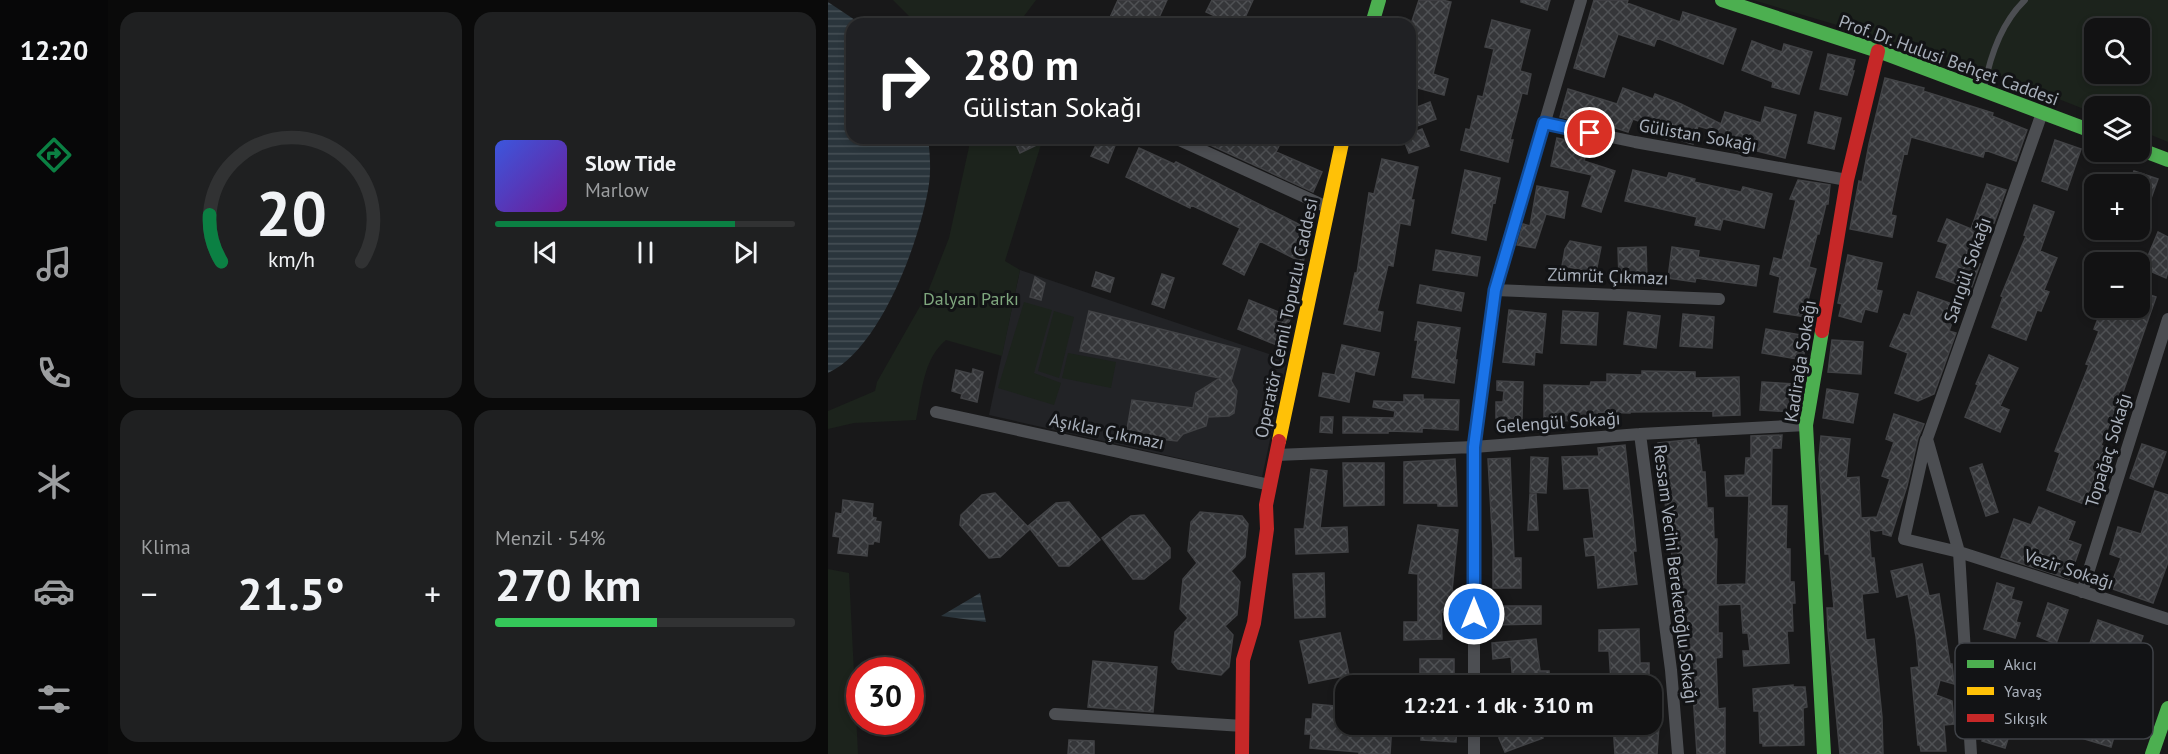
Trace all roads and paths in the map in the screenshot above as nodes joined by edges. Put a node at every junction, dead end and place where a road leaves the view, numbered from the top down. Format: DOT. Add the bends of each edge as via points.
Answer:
graph roads {
  1 [pos="1379,0"];
  2 [pos="1581,0"];
  3 [pos="1722,0"];
  4 [pos="2025,0"];
  5 [pos="1374,18"];
  6 [pos="1878,51"];
  7 [pos="1983,91"];
  8 [pos="2042,113"];
  9 [pos="1544,123"];
  10 [pos="2084,128"];
  11 [pos="1189,144"];
  12 [pos="1342,144"];
  13 [pos="2150,153"];
  14 [pos="2168,160"];
  15 [pos="1847,180"];
  16 [pos="1327,207"];
  17 [pos="1495,290"];
  18 [pos="1719,299"];
  19 [pos="2168,319"];
  20 [pos="936,412"];
  21 [pos="1806,425"];
  22 [pos="1640,434"];
  23 [pos="1927,439"];
  24 [pos="1474,447"];
  25 [pos="1276,455"];
  26 [pos="1270,485"];
  27 [pos="1959,552"];
  28 [pos="2082,592"];
  29 [pos="2168,619"];
  30 [pos="1964,643"];
  31 [pos="1474,675"];
  32 [pos="2168,708"];
  33 [pos="1055,714"];
  34 [pos="1242,726"];
  35 [pos="1474,735"];
  36 [pos="1970,739"];
  37 [pos="1242,754"];
  38 [pos="1474,754"];
  39 [pos="1678,754"];
  40 [pos="1824,754"];
  41 [pos="1971,754"];
  42 [pos="2152,754"];
  1 -- 5 [label="street"];
  2 -- 9 [label="street"];
  3 -- 6 [label="street, Prof. Dr. Hulusi Behçet Caddesi"];
  4 -- 7 [label="lane" via="2006,22 1990,60"];
  6 -- 7 [label="street, Prof. Dr. Hulusi Behçet Caddesi"];
  6 -- 15 [label="street, Kadirağa Sokağı"];
  7 -- 8 [label="street, Prof. Dr. Hulusi Behçet Caddesi"];
  8 -- 10 [label="street, Prof. Dr. Hulusi Behçet Caddesi"];
  8 -- 23 [label="street, Sarıgül Sokağı"];
  9 -- 15 [label="street, Gülistan Sokağı"];
  9 -- 17 [label="street"];
  11 -- 16 [label="street"];
  12 -- 16 [label="street, Operatör Cemil Topuzlu Caddesi"];
  13 -- 14 [label="street"];
  15 -- 21 [label="street, Kadirağa Sokağı"];
  16 -- 25 [label="street, Operatör Cemil Topuzlu Caddesi"];
  17 -- 18 [label="street, Zümrüt Çıkmazı"];
  17 -- 24 [label="street"];
  19 -- 28 [label="street, Topağaç Sokağı"];
  20 -- 26 [label="street, Aşıklar Çıkmazı"];
  21 -- 22 [label="street, Gelengül Sokağı"];
  21 -- 40 [label="street, Kadirağa Sokağı"];
  22 -- 24 [label="street, Gelengül Sokağı"];
  22 -- 39 [label="street, Ressam Vecihi Bereketoğlu Sokağı"];
  23 -- 27 [label="street"];
  23 -- 27 [label="street, Sarıgül Sokağı" via="1904,539"];
  24 -- 25 [label="street, Gelengül Sokağı"];
  24 -- 31 [label="street"];
  25 -- 26 [label="street, Operatör Cemil Topuzlu Caddesi"];
  26 -- 34 [label="street, Operatör Cemil Topuzlu Caddesi" via="1266,505 1253,530 1239,629 1246,649"];
  27 -- 28 [label="street, Vezir Sokağı"];
  27 -- 30 [label="street"];
  28 -- 29 [label="street, Vezir Sokağı"];
  32 -- 42 [label="street"];
  33 -- 34 [label="street"];
  34 -- 37 [label="street, Operatör Cemil Topuzlu Caddesi"];
  35 -- 38 [label="street"];
  36 -- 41 [label="street"];
}
